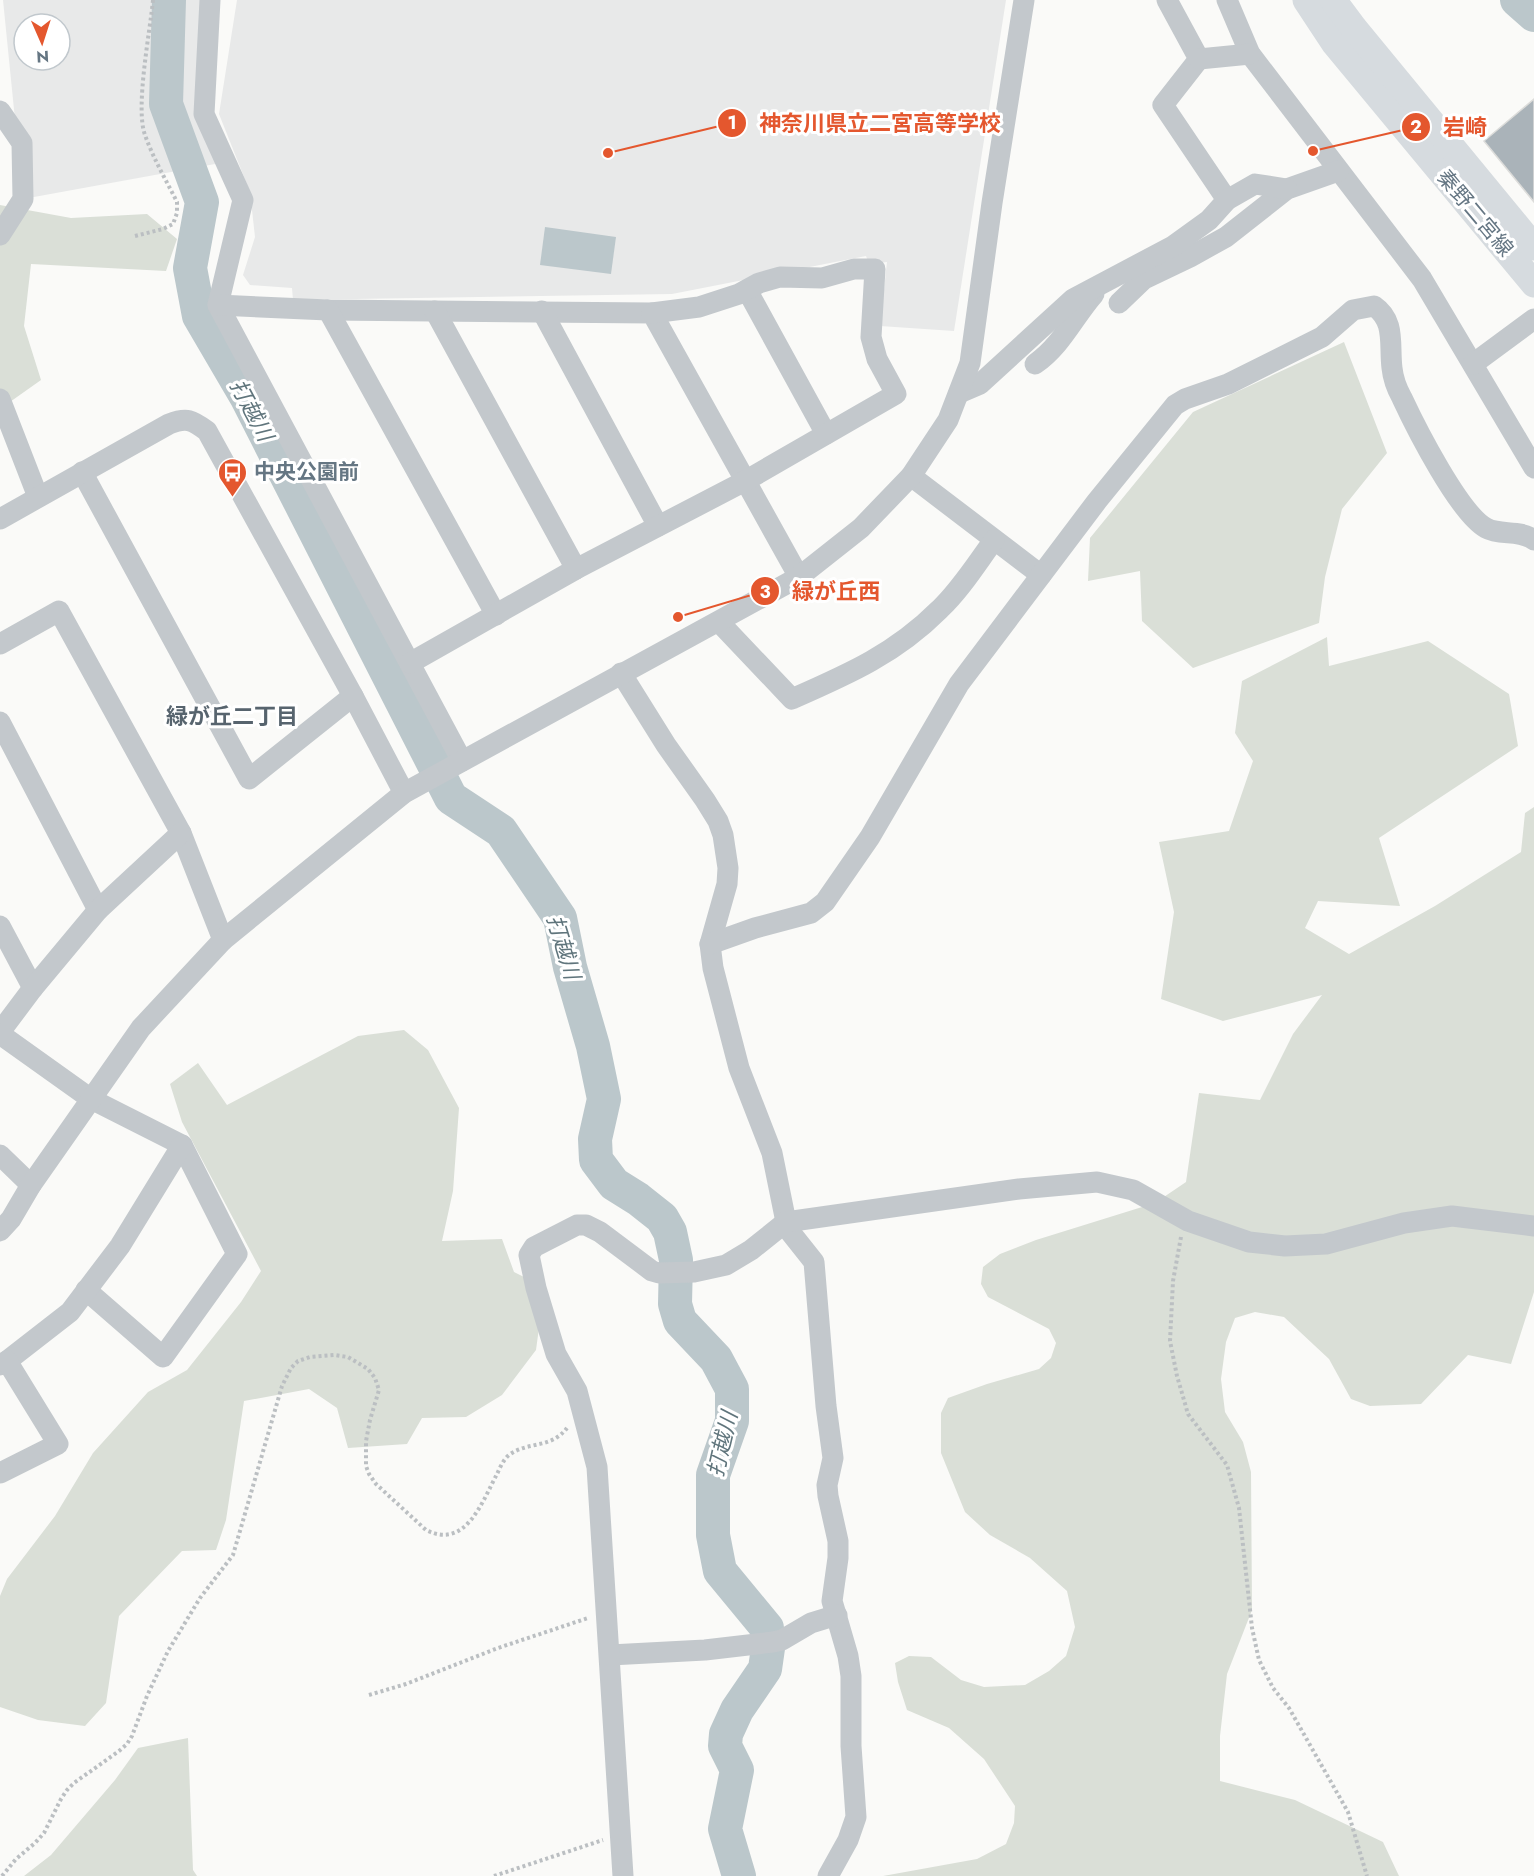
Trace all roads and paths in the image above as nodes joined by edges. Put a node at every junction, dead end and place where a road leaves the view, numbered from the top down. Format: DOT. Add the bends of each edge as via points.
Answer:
graph roads {
  1 [pos="153,0"];
  2 [pos="210,0"];
  3 [pos="1024,0"];
  4 [pos="1167,0"];
  5 [pos="1227,0"];
  6 [pos="1306,0"];
  7 [pos="1333,0"];
  8 [pos="1250,54"];
  9 [pos="1199,59"];
  10 [pos="0,111"];
  11 [pos="1338,171"];
  12 [pos="1287,189"];
  13 [pos="1227,200"];
  14 [pos="0,235"];
  15 [pos="135,236"];
  16 [pos="1534,247"];
  17 [pos="1104,282"];
  18 [pos="1534,284"];
  19 [pos="747,290"];
  20 [pos="1119,303"];
  21 [pos="218,305"];
  22 [pos="328,310"];
  23 [pos="435,311"];
  24 [pos="542,311"];
  25 [pos="652,313"];
  26 [pos="1534,319"];
  27 [pos="1035,364"];
  28 [pos="1473,364"];
  29 [pos="959,393"];
  30 [pos="0,399"];
  31 [pos="826,434"];
  32 [pos="1534,468"];
  33 [pos="82,472"];
  34 [pos="911,476"];
  35 [pos="745,481"];
  36 [pos="38,497"];
  37 [pos="0,519"];
  38 [pos="658,526"];
  39 [pos="994,540"];
  40 [pos="1534,540"];
  41 [pos="576,569"];
  42 [pos="1041,575"];
  43 [pos="799,577"];
  44 [pos="496,615"];
  45 [pos="719,622"];
  46 [pos="0,644"];
  47 [pos="410,663"];
  48 [pos="621,673"];
  49 [pos="353,696"];
  50 [pos="0,722"];
  51 [pos="457,764"];
  52 [pos="409,790"];
  53 [pos="181,833"];
  54 [pos="98,910"];
  55 [pos="0,926"];
  56 [pos="223,940"];
  57 [pos="710,944"];
  58 [pos="33,988"];
  59 [pos="0,1033"];
  60 [pos="91,1099"];
  61 [pos="182,1146"];
  62 [pos="0,1155"];
  63 [pos="31,1185"];
  64 [pos="1188,1221"];
  65 [pos="786,1222"];
  66 [pos="1534,1226"];
  67 [pos="0,1231"];
  68 [pos="86,1290"];
  69 [pos="4,1363"];
  70 [pos="581,1411"];
  71 [pos="0,1473"];
  72 [pos="605,1611"];
  73 [pos="837,1615"];
  74 [pos="610,1655"];
  75 [pos="369,1695"];
  76 [pos="621,1834"];
  77 [pos="2,1876"];
  78 [pos="494,1876"];
  79 [pos="623,1876"];
  80 [pos="828,1876"];
  81 [pos="1367,1876"];
  1 -- 15 [label="path" via="142,122 177,202 177,213 173,224 164,229"];
  2 -- 21 [label="street" via="204,114 243,200"];
  3 -- 29 [label="street" via="970,363"];
  4 -- 9 [label="street"];
  5 -- 8 [label="street"];
  6 -- 18 [label="main road, 秦野二宮線" via="1335,44"];
  7 -- 16 [label="main road, 秦野二宮線"];
  8 -- 9 [label="street"];
  8 -- 11 [label="street"];
  9 -- 13 [label="street" via="1163,105"];
  10 -- 14 [label="street" via="22,143 23,200"];
  11 -- 12 [label="street"];
  11 -- 28 [label="street" via="1422,279"];
  12 -- 13 [label="street" via="1255,184"];
  12 -- 20 [label="street" via="1226,237 1144,279"];
  13 -- 17 [label="street" via="1209,220 1173,246"];
  17 -- 27 [label="street" via="1061,341"];
  17 -- 29 [label="street" via="1073,299 980,384"];
  19 -- 25 [label="street" via="699,307"];
  19 -- 31 [label="street"];
  19 -- 31 [label="street" via="780,277 822,279 854,269 875,269 871,337 896,394"];
  21 -- 22 [label="street"];
  21 -- 47 [label="street"];
  22 -- 23 [label="street"];
  22 -- 44 [label="street"];
  23 -- 24 [label="street"];
  23 -- 41 [label="street"];
  24 -- 25 [label="street"];
  24 -- 38 [label="street"];
  25 -- 35 [label="street"];
  26 -- 28 [label="street"];
  28 -- 32 [label="street"];
  29 -- 34 [label="street" via="948,420"];
  30 -- 36 [label="street"];
  31 -- 35 [label="street"];
  33 -- 36 [label="street"];
  33 -- 49 [label="street" via="169,424 194,421 207,431"];
  33 -- 49 [label="street" via="249,779"];
  34 -- 39 [label="street"];
  34 -- 43 [label="street" via="861,528"];
  35 -- 38 [label="street"];
  35 -- 43 [label="street"];
  36 -- 37 [label="street"];
  38 -- 41 [label="street"];
  39 -- 42 [label="street"];
  39 -- 45 [label="street" via="942,607 905,640 858,670 792,699"];
  40 -- 42 [label="street" via="1512,532 1487,530 1468,513 1401,397 1392,367 1389,325 1374,306 1353,310 1322,337 1175,405"];
  41 -- 44 [label="street"];
  42 -- 57 [label="street" via="959,684 870,837 825,902 811,913"];
  43 -- 45 [label="street"];
  44 -- 47 [label="street"];
  45 -- 48 [label="street"];
  46 -- 53 [label="street" via="59,611"];
  47 -- 51 [label="street"];
  48 -- 51 [label="street"];
  48 -- 57 [label="street" via="718,820 723,835 727,884"];
  49 -- 52 [label="street"];
  50 -- 54 [label="street"];
  51 -- 52 [label="street"];
  52 -- 56 [label="street"];
  53 -- 54 [label="street"];
  53 -- 56 [label="street"];
  54 -- 58 [label="street"];
  55 -- 58 [label="street"];
  56 -- 60 [label="street" via="141,1028"];
  57 -- 65 [label="street" via="739,1068 772,1153"];
  58 -- 59 [label="street"];
  59 -- 60 [label="street"];
  60 -- 61 [label="street"];
  60 -- 63 [label="street"];
  61 -- 68 [label="street" via="120,1246"];
  61 -- 68 [label="street" via="237,1254 163,1357"];
  62 -- 63 [label="street"];
  63 -- 67 [label="street"];
  64 -- 65 [label="street" via="1133,1190 1097,1182 1019,1189"];
  64 -- 66 [label="street" via="1249,1242 1285,1246 1326,1244 1404,1223 1452,1216"];
  64 -- 81 [label="path" via="1173,1281 1170,1341 1176,1376 1188,1414 1227,1465 1239,1508 1258,1660 1348,1812"];
  65 -- 70 [label="street" via="735,1260 694,1272 652,1271 592,1227 577,1225 534,1247 529,1256 536,1288 556,1354 577,1391"];
  65 -- 73 [label="street" via="814,1263 833,1458 827,1485 838,1542 832,1601"];
  68 -- 69 [label="street" via="70,1312"];
  69 -- 71 [label="street" via="58,1444"];
  70 -- 72 [label="street" via="597,1467"];
  70 -- 77 [label="path" via="557,1438 519,1449 506,1458 466,1526 451,1534 433,1534 376,1484 366,1466 369,1420 379,1390 375,1378 348,1357 324,1355 298,1360 282,1386 233,1555 200,1598 168,1651 132,1736 119,1751 74,1783 44,1833"];
  72 -- 74 [label="street"];
  72 -- 75 [label="path"];
  73 -- 74 [label="street" via="773,1642"];
  73 -- 80 [label="street" via="851,1676 856,1817"];
  74 -- 76 [label="street"];
  76 -- 78 [label="path"];
  76 -- 79 [label="street"];
}
